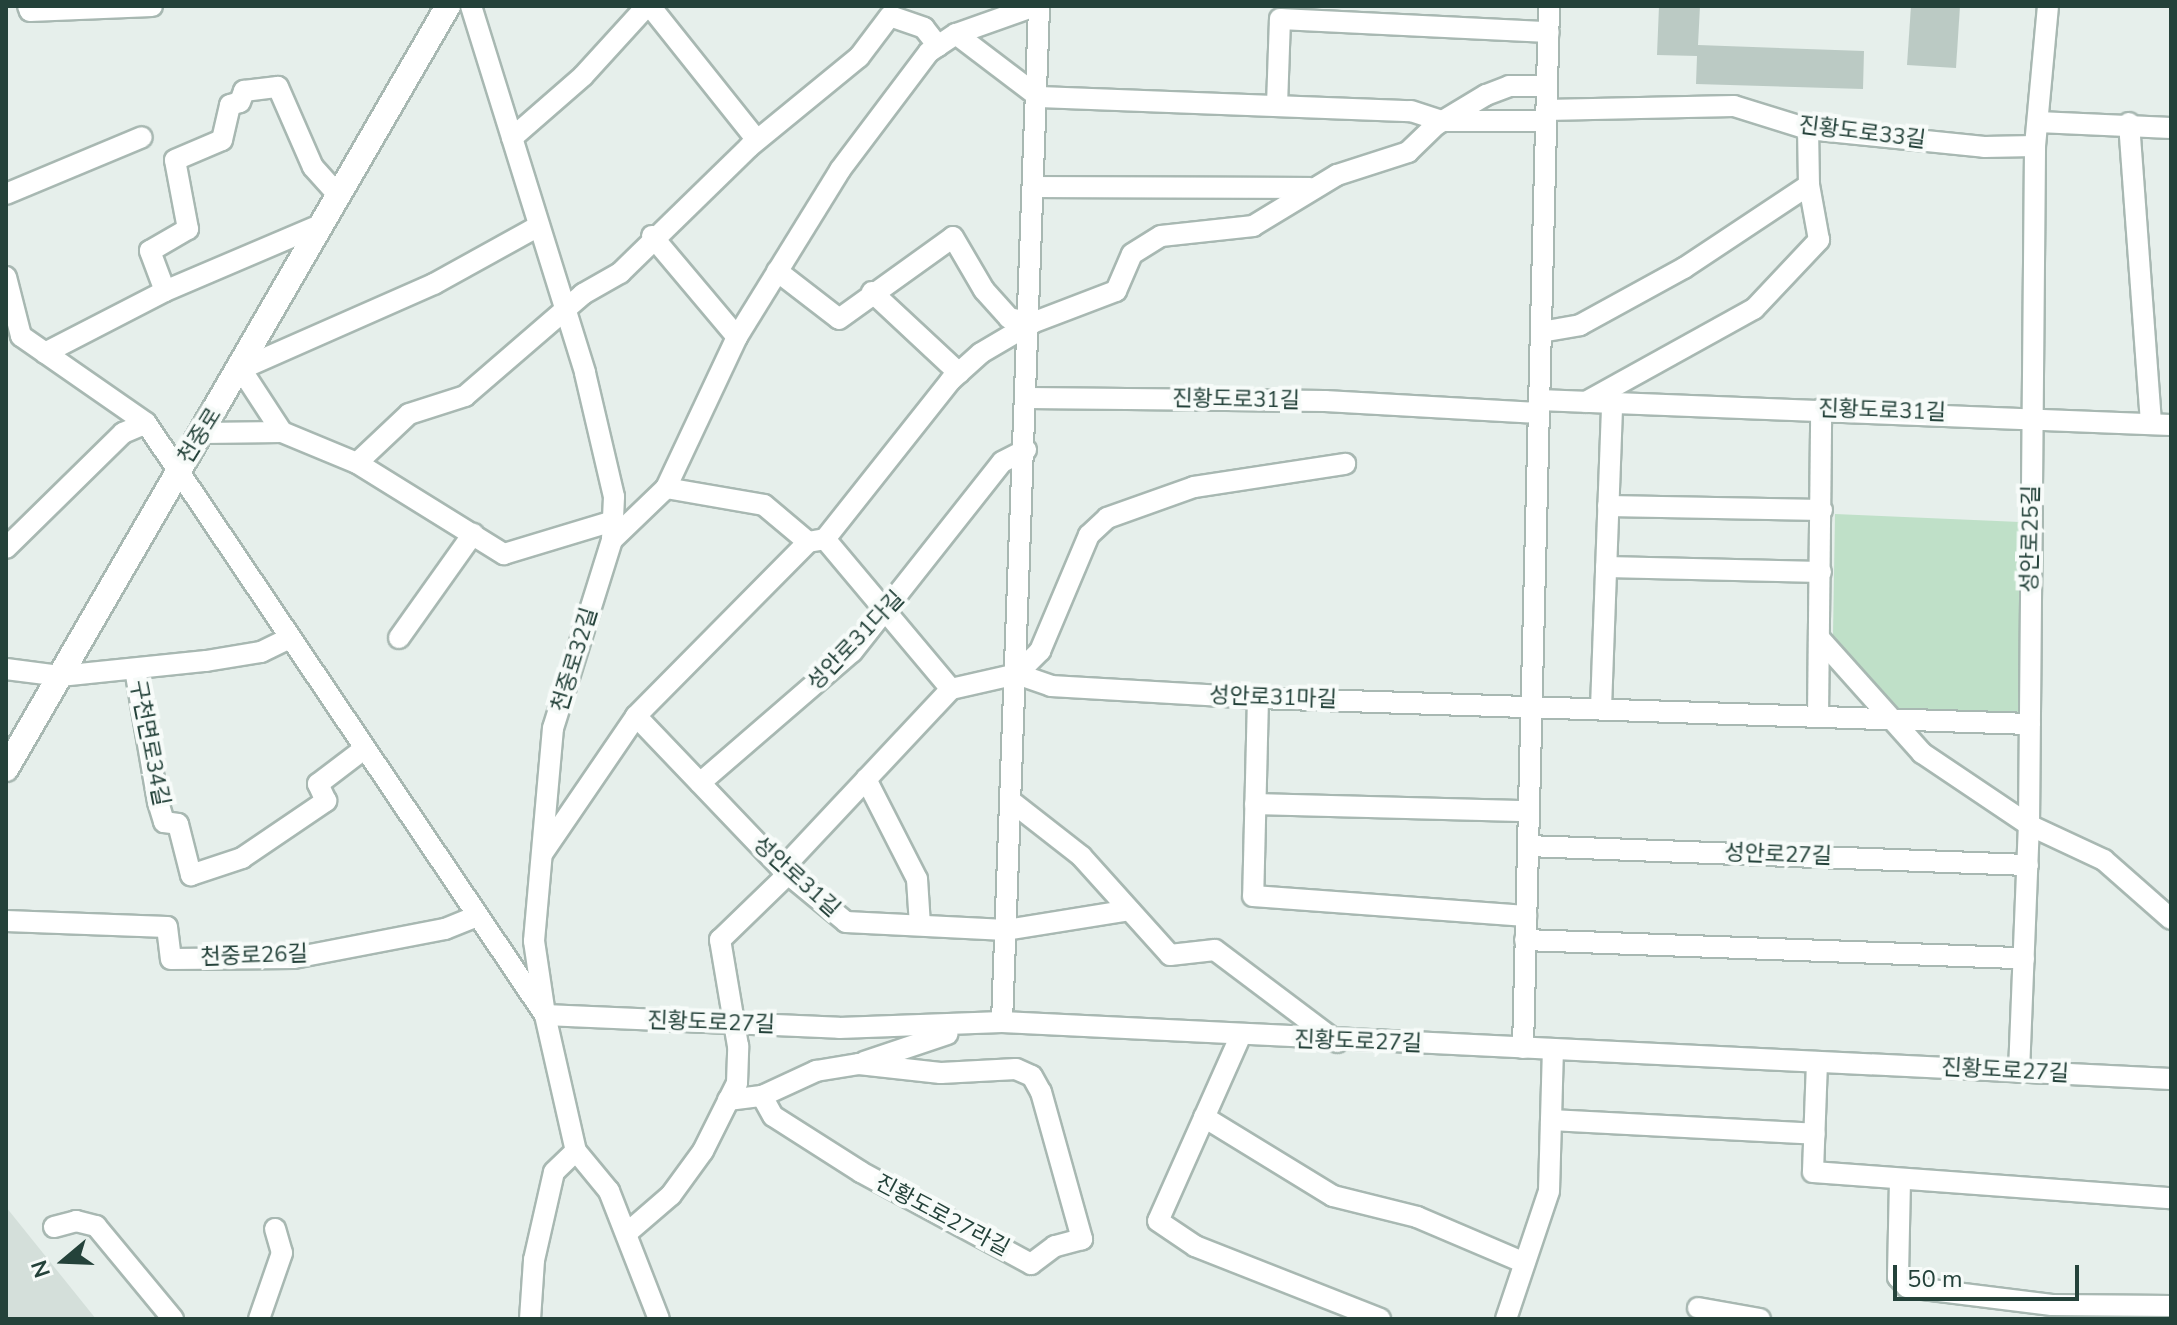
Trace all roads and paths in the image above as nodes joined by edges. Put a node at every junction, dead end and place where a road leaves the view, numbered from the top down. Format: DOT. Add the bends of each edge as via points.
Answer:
graph roads {
  1 [pos="28,6"];
  2 [pos="152,6"];
  3 [pos="448,6"];
  4 [pos="471,6"];
  5 [pos="649,6"];
  6 [pos="922,6"];
  7 [pos="1037,6"];
  8 [pos="1549,6"];
  9 [pos="2048,6"];
  10 [pos="924,28"];
  11 [pos="1549,32"];
  12 [pos="956,34"];
  13 [pos="938,46"];
  14 [pos="1547,86"];
  15 [pos="1039,97"];
  16 [pos="1277,105"];
  17 [pos="1546,115"];
  18 [pos="1442,121"];
  19 [pos="2038,122"];
  20 [pos="2129,123"];
  21 [pos="2171,128"];
  22 [pos="1808,129"];
  23 [pos="142,137"];
  24 [pos="512,138"];
  25 [pos="757,140"];
  26 [pos="2035,146"];
  27 [pos="1809,185"];
  28 [pos="1038,187"];
  29 [pos="1311,188"];
  30 [pos="6,194"];
  31 [pos="338,195"];
  32 [pos="320,225"];
  33 [pos="537,227"];
  34 [pos="652,236"];
  35 [pos="777,271"];
  36 [pos="6,277"];
  37 [pos="165,291"];
  38 [pos="872,292"];
  39 [pos="565,312"];
  40 [pos="1032,323"];
  41 [pos="13,332"];
  42 [pos="1541,332"];
  43 [pos="737,337"];
  44 [pos="45,353"];
  45 [pos="241,369"];
  46 [pos="959,373"];
  47 [pos="1028,398"];
  48 [pos="1586,402"];
  49 [pos="1612,403"];
  50 [pos="1539,407"];
  51 [pos="1821,409"];
  52 [pos="2032,416"];
  53 [pos="146,423"];
  54 [pos="2161,424"];
  55 [pos="282,432"];
  56 [pos="202,433"];
  57 [pos="1026,450"];
  58 [pos="357,463"];
  59 [pos="1345,464"];
  60 [pos="179,471"];
  61 [pos="666,488"];
  62 [pos="1608,506"];
  63 [pos="1822,510"];
  64 [pos="612,530"];
  65 [pos="473,534"];
  66 [pos="816,541"];
  67 [pos="6,548"];
  68 [pos="1606,567"];
  69 [pos="1821,572"];
  70 [pos="886,617"];
  71 [pos="290,638"];
  72 [pos="399,638"];
  73 [pos="1821,640"];
  74 [pos="6,669"];
  75 [pos="135,669"];
  76 [pos="1017,674"];
  77 [pos="60,676"];
  78 [pos="951,689"];
  79 [pos="1258,698"];
  80 [pos="1531,705"];
  81 [pos="1601,708"];
  82 [pos="636,716"];
  83 [pos="1818,716"];
  84 [pos="1897,719"];
  85 [pos="2030,724"];
  86 [pos="364,749"];
  87 [pos="6,769"];
  88 [pos="866,779"];
  89 [pos="700,783"];
  90 [pos="1012,802"];
  91 [pos="1255,804"];
  92 [pos="1529,811"];
  93 [pos="2029,825"];
  94 [pos="1528,846"];
  95 [pos="539,858"];
  96 [pos="2028,865"];
  97 [pos="785,872"];
  98 [pos="1129,910"];
  99 [pos="477,916"];
  100 [pos="1526,916"];
  101 [pos="2171,919"];
  102 [pos="6,921"];
  103 [pos="920,925"];
  104 [pos="1006,930"];
  105 [pos="1525,940"];
  106 [pos="2024,958"];
  107 [pos="545,1015"];
  108 [pos="1002,1022"];
  109 [pos="734,1025"];
  110 [pos="974,1027"];
  111 [pos="1240,1037"];
  112 [pos="1337,1042"];
  113 [pos="1523,1048"];
  114 [pos="1553,1049"];
  115 [pos="1817,1062"];
  116 [pos="859,1064"];
  117 [pos="2019,1072"];
  118 [pos="2171,1079"];
  119 [pos="762,1096"];
  120 [pos="728,1100"];
  121 [pos="1204,1117"];
  122 [pos="1551,1120"];
  123 [pos="1815,1134"];
  124 [pos="576,1151"];
  125 [pos="1900,1180"];
  126 [pos="2171,1198"];
  127 [pos="54,1227"];
  128 [pos="275,1229"];
  129 [pos="627,1233"];
  130 [pos="1525,1263"];
  131 [pos="2171,1306"];
  132 [pos="1698,1308"];
  133 [pos="173,1319"];
  134 [pos="259,1319"];
  135 [pos="530,1319"];
  136 [pos="659,1319"];
  137 [pos="1380,1319"];
  138 [pos="1506,1319"];
  139 [pos="1760,1319"];
  1 -- 2 [label="street" via="30,11"];
  3 -- 31 [label="street, 천중로"];
  4 -- 24 [label="street, 천중로32길"];
  5 -- 24 [label="street" via="583,76"];
  5 -- 25 [label="street"];
  6 -- 10 [label="street"];
  7 -- 12 [label="street"];
  7 -- 15 [label="street"];
  8 -- 11 [label="street"];
  9 -- 19 [label="street, 성안로25길"];
  10 -- 13 [label="street"];
  10 -- 25 [label="street" via="890,16 859,57"];
  11 -- 14 [label="street"];
  11 -- 16 [label="street" via="1280,19"];
  12 -- 13 [label="street"];
  12 -- 15 [label="street"];
  13 -- 35 [label="street" via="840,170"];
  14 -- 17 [label="street"];
  14 -- 18 [label="street" via="1509,86"];
  15 -- 16 [label="street"];
  15 -- 28 [label="street"];
  16 -- 18 [label="street" via="1411,111"];
  17 -- 18 [label="street"];
  17 -- 22 [label="street, 진황도로33길" via="1734,106"];
  17 -- 42 [label="street"];
  18 -- 29 [label="street" via="1408,152"];
  19 -- 20 [label="street"];
  19 -- 26 [label="street, 성안로25길"];
  20 -- 21 [label="street"];
  20 -- 54 [label="street, 진황도로31길"];
  22 -- 26 [label="street, 진황도로33길" via="1984,147"];
  22 -- 27 [label="street"];
  23 -- 30 [label="street"];
  24 -- 33 [label="street, 천중로32길"];
  25 -- 34 [label="street"];
  26 -- 52 [label="street, 성안로25길"];
  27 -- 42 [label="street" via="1671,275 1580,325"];
  27 -- 48 [label="street" via="1819,240 1754,309"];
  28 -- 29 [label="street"];
  28 -- 40 [label="street"];
  29 -- 40 [label="street" via="1253,226 1161,236 1132,254 1116,291"];
  31 -- 32 [label="street, 천중로"];
  31 -- 37 [label="street" via="313,167 278,87 244,91 240,102 230,105 222,140 175,160 188,229 150,251"];
  32 -- 37 [label="street"];
  32 -- 45 [label="street, 천중로"];
  33 -- 39 [label="street, 천중로32길"];
  33 -- 45 [label="street" via="434,284"];
  34 -- 39 [label="street" via="620,273"];
  34 -- 43 [label="street"];
  35 -- 38 [label="street" via="839,319"];
  35 -- 43 [label="street"];
  36 -- 41 [label="street"];
  37 -- 44 [label="street"];
  38 -- 40 [label="street" via="953,237 984,290 1009,318"];
  38 -- 46 [label="street"];
  39 -- 58 [label="street" via="465,396 409,414"];
  39 -- 64 [label="street, 천중로32길" via="614,497"];
  40 -- 46 [label="street"];
  40 -- 47 [label="street"];
  41 -- 44 [label="street"];
  42 -- 50 [label="street"];
  43 -- 61 [label="street"];
  44 -- 53 [label="street"];
  45 -- 55 [label="street"];
  45 -- 56 [label="street, 천중로"];
  46 -- 66 [label="street"];
  47 -- 50 [label="street, 진황도로31길"];
  47 -- 57 [label="street"];
  48 -- 49 [label="street, 진황도로31길"];
  48 -- 50 [label="street, 진황도로31길"];
  49 -- 51 [label="street, 진황도로31길"];
  49 -- 62 [label="street"];
  50 -- 80 [label="street"];
  51 -- 52 [label="street, 진황도로31길"];
  51 -- 63 [label="street"];
  52 -- 54 [label="street, 진황도로31길"];
  52 -- 85 [label="street, 성안로25길"];
  53 -- 60 [label="street"];
  53 -- 67 [label="street" via="123,433"];
  55 -- 56 [label="street"];
  55 -- 58 [label="street"];
  56 -- 60 [label="street, 천중로"];
  57 -- 70 [label="street, 성안로31다길" via="1002,462"];
  57 -- 76 [label="street"];
  58 -- 65 [label="street"];
  59 -- 76 [label="street" via="1194,487 1107,518 1089,535 1040,651"];
  60 -- 71 [label="street"];
  60 -- 77 [label="street, 천중로"];
  61 -- 64 [label="street"];
  61 -- 66 [label="street" via="764,505"];
  62 -- 63 [label="street"];
  62 -- 68 [label="street"];
  63 -- 69 [label="street"];
  64 -- 65 [label="street" via="504,554"];
  64 -- 95 [label="street, 천중로32길" via="553,728"];
  65 -- 72 [label="street"];
  66 -- 70 [label="street"];
  66 -- 82 [label="street"];
  68 -- 69 [label="street"];
  68 -- 81 [label="street"];
  69 -- 73 [label="street"];
  70 -- 78 [label="street"];
  70 -- 89 [label="street, 성안로31다길"];
  71 -- 75 [label="street, 구천면로34길" via="261,652"];
  71 -- 86 [label="street"];
  73 -- 83 [label="street"];
  73 -- 84 [label="street"];
  74 -- 77 [label="street"];
  75 -- 77 [label="street"];
  75 -- 86 [label="street, 구천면로34길" via="158,802 164,822 178,824 191,875 242,858 326,801 318,784"];
  76 -- 78 [label="street"];
  76 -- 79 [label="street, 성안로31마길" via="1051,686"];
  76 -- 90 [label="street"];
  77 -- 87 [label="street, 천중로"];
  78 -- 88 [label="street"];
  79 -- 80 [label="street, 성안로31마길"];
  79 -- 91 [label="street"];
  80 -- 81 [label="street"];
  80 -- 92 [label="street"];
  81 -- 83 [label="street"];
  82 -- 89 [label="street, 성안로31길"];
  82 -- 95 [label="street"];
  83 -- 84 [label="street"];
  84 -- 85 [label="street"];
  84 -- 93 [label="street" via="1922,753"];
  85 -- 93 [label="street, 성안로25길"];
  86 -- 99 [label="street"];
  88 -- 97 [label="street"];
  88 -- 103 [label="street" via="917,879"];
  89 -- 97 [label="street, 성안로31길"];
  90 -- 98 [label="street" via="1081,856"];
  90 -- 104 [label="street"];
  91 -- 92 [label="street"];
  91 -- 100 [label="street" via="1253,896"];
  92 -- 94 [label="street"];
  93 -- 96 [label="street, 성안로25길"];
  93 -- 101 [label="street" via="2104,860"];
  94 -- 96 [label="street, 성안로27길"];
  94 -- 100 [label="street"];
  95 -- 107 [label="street, 천중로32길" via="534,941"];
  96 -- 106 [label="street, 성안로25길"];
  97 -- 103 [label="street, 성안로31길" via="846,922"];
  97 -- 109 [label="street" via="720,940"];
  98 -- 104 [label="street, 성안로31길"];
  98 -- 112 [label="street" via="1170,955 1215,950"];
  99 -- 102 [label="street, 천중로26길" via="445,929 294,958 171,959 167,927"];
  99 -- 107 [label="street"];
  100 -- 105 [label="street"];
  103 -- 104 [label="street, 성안로31길"];
  104 -- 108 [label="street"];
  105 -- 106 [label="street"];
  105 -- 113 [label="street"];
  106 -- 117 [label="street, 성안로25길"];
  107 -- 109 [label="street, 진황도로27길"];
  107 -- 124 [label="street"];
  108 -- 110 [label="street, 진황도로27길"];
  108 -- 111 [label="street, 진황도로27길"];
  109 -- 110 [label="street, 진황도로27길"];
  109 -- 120 [label="street" via="737,1083"];
  110 -- 116 [label="street, 진황도로27라길"];
  111 -- 112 [label="street, 진황도로27길"];
  111 -- 121 [label="street"];
  112 -- 113 [label="street, 진황도로27길"];
  113 -- 114 [label="street, 진황도로27길"];
  114 -- 115 [label="street, 진황도로27길"];
  114 -- 122 [label="street"];
  115 -- 117 [label="street, 진황도로27길"];
  115 -- 123 [label="street"];
  116 -- 119 [label="street, 진황도로27라길" via="816,1071"];
  116 -- 119 [label="street, 진황도로27라길" via="941,1073 984,1067 1032,1076 1056,1138 1082,1239 1055,1246 1031,1264 861,1172 773,1116"];
  117 -- 118 [label="street, 진황도로27길"];
  119 -- 120 [label="street, 진황도로27라길"];
  120 -- 129 [label="street" via="703,1151 671,1195"];
  121 -- 130 [label="street" via="1333,1196 1417,1217"];
  121 -- 137 [label="street" via="1158,1221 1195,1246"];
  122 -- 123 [label="street"];
  122 -- 130 [label="street" via="1549,1191"];
  123 -- 125 [label="street" via="1813,1172"];
  124 -- 129 [label="street" via="609,1191"];
  124 -- 135 [label="street" via="554,1172 534,1260"];
  125 -- 126 [label="street"];
  125 -- 131 [label="street" via="1898,1277 1907,1287 2052,1305"];
  127 -- 133 [label="street" via="76,1221 96,1226"];
  128 -- 134 [label="street" via="282,1253"];
  129 -- 136 [label="street"];
  130 -- 138 [label="street"];
  132 -- 139 [label="street"];
}
